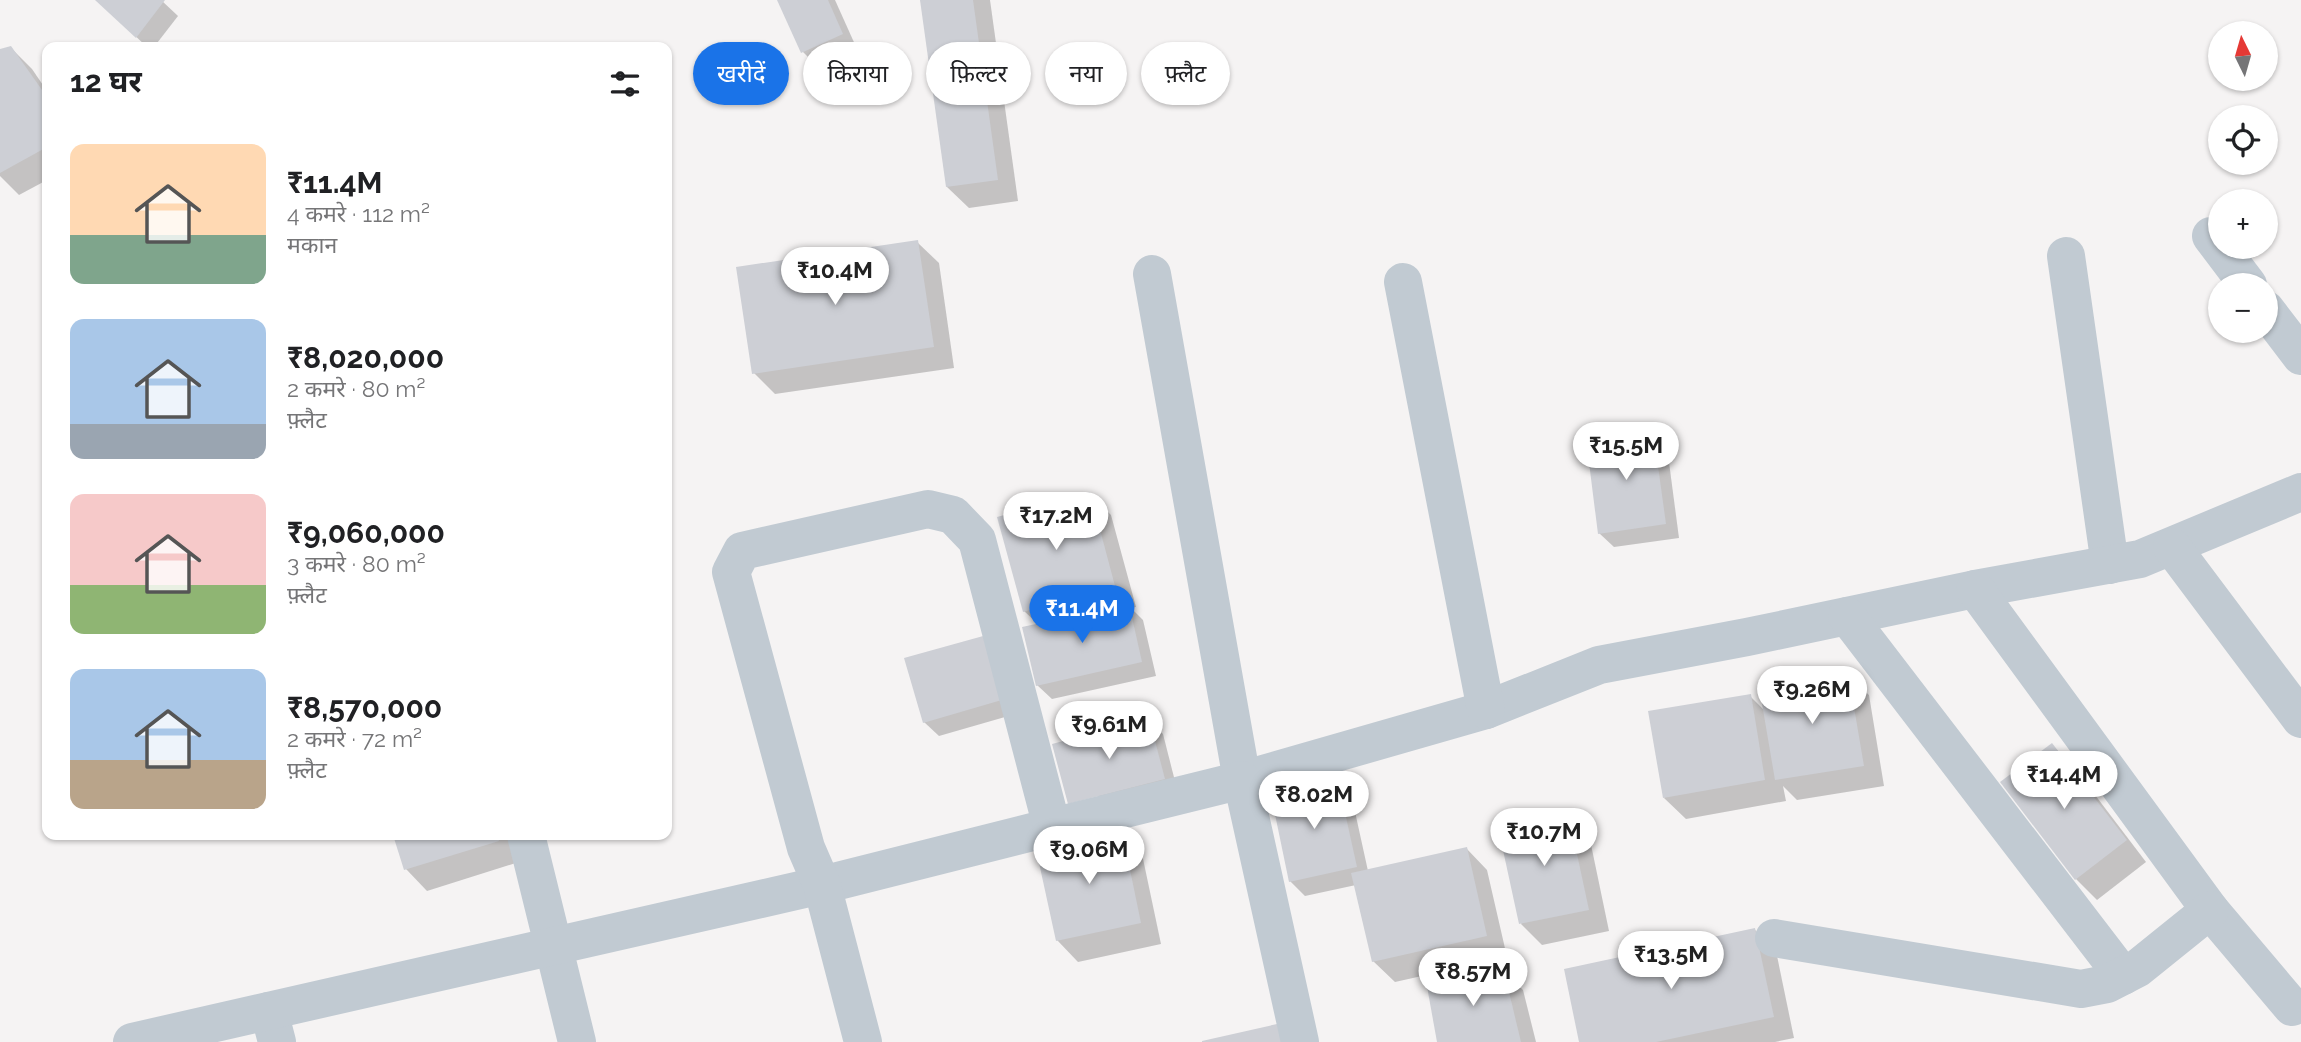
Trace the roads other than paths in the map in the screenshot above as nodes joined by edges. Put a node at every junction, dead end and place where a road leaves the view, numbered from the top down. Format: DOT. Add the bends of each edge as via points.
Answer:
graph roads {
  1 [pos="2066,256"];
  2 [pos="2228,259"];
  3 [pos="2239,273"];
  4 [pos="1152,274"];
  5 [pos="1403,282"];
  6 [pos="2278,326"];
  7 [pos="2301,356"];
  8 [pos="2301,492"];
  9 [pos="2172,547"];
  10 [pos="2110,565"];
  11 [pos="1975,589"];
  12 [pos="1847,616"];
  13 [pos="1486,710"];
  14 [pos="2301,719"];
  15 [pos="1242,780"];
  16 [pos="1052,827"];
  17 [pos="527,840"];
  18 [pos="822,885"];
  19 [pos="2210,910"];
  20 [pos="1774,938"];
  21 [pos="554,946"];
  22 [pos="2123,976"];
  23 [pos="2292,1007"];
  24 [pos="273,1026"];
  25 [pos="132,1042"];
  26 [pos="577,1042"];
  27 [pos="863,1042"];
  28 [pos="1300,1042"];
  1 -- 10 [label="street"];
  2 -- 3 [label="street"];
  4 -- 15 [label="street"];
  5 -- 13 [label="street"];
  6 -- 7 [label="street"];
  8 -- 9 [label="street"];
  9 -- 10 [label="street"];
  9 -- 14 [label="street"];
  10 -- 11 [label="street"];
  11 -- 12 [label="street"];
  11 -- 19 [label="street"];
  12 -- 13 [label="street" via="1600,665"];
  12 -- 22 [label="street"];
  13 -- 15 [label="street"];
  15 -- 16 [label="street"];
  15 -- 28 [label="street"];
  16 -- 18 [label="street"];
  16 -- 18 [label="street" via="977,540 953,515 928,509 742,551 732,572 737,599 806,848"];
  17 -- 21 [label="street"];
  18 -- 21 [label="street"];
  18 -- 27 [label="street"];
  19 -- 22 [label="street"];
  19 -- 23 [label="street"];
  20 -- 22 [label="street" via="2081,989"];
  21 -- 24 [label="street"];
  21 -- 26 [label="street"];
  24 -- 25 [label="street"];
}
